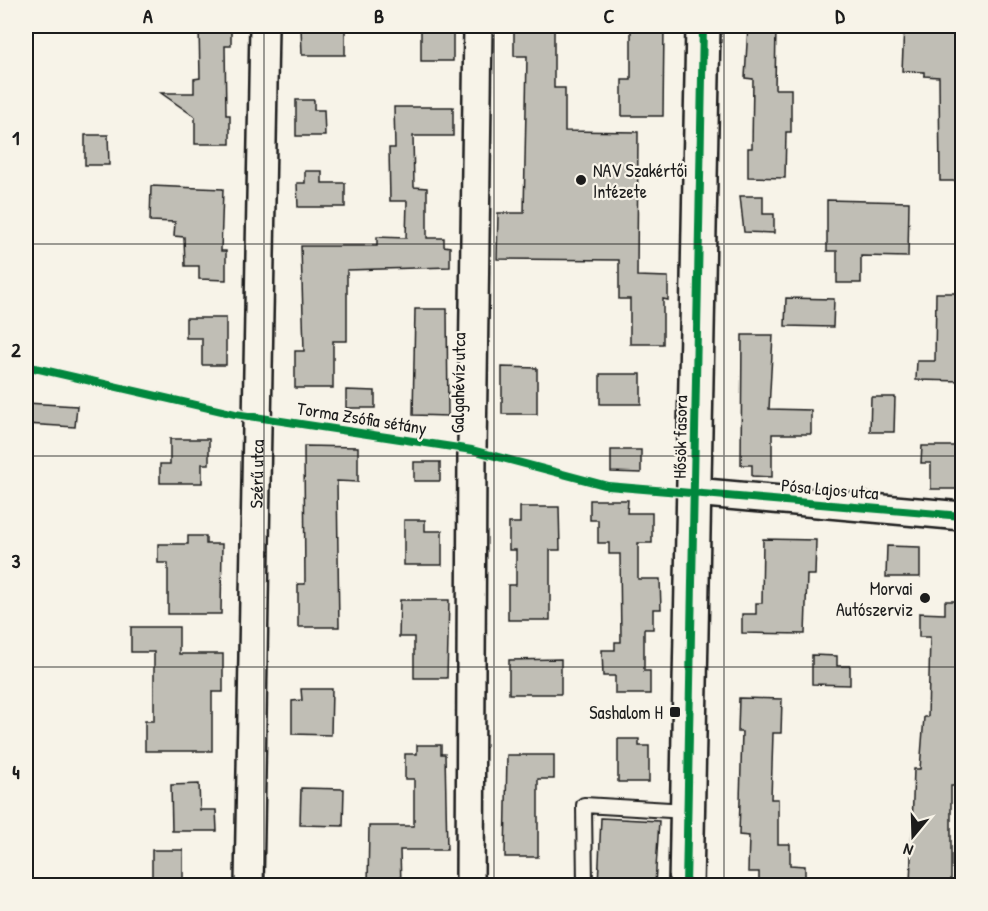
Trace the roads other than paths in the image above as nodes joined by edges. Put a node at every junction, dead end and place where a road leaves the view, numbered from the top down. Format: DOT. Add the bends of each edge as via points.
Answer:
graph roads {
  1 [pos="264,26"];
  2 [pos="478,26"];
  3 [pos="703,26"];
  4 [pos="694,492"];
  5 [pos="963,516"];
  6 [pos="687,811"];
  7 [pos="249,885"];
  8 [pos="471,885"];
  9 [pos="585,885"];
  10 [pos="686,885"];
  1 -- 7 [label="street, Szérű utca"];
  2 -- 8 [label="street, Galgahévíz utca"];
  3 -- 4 [label="street, Hősök fasora"];
  4 -- 5 [label="street, Pósa Lajos utca"];
  4 -- 6 [label="street, Hősök fasora"];
  6 -- 9 [label="lane" via="584,806"];
  6 -- 10 [label="street, Hősök fasora"];
}
